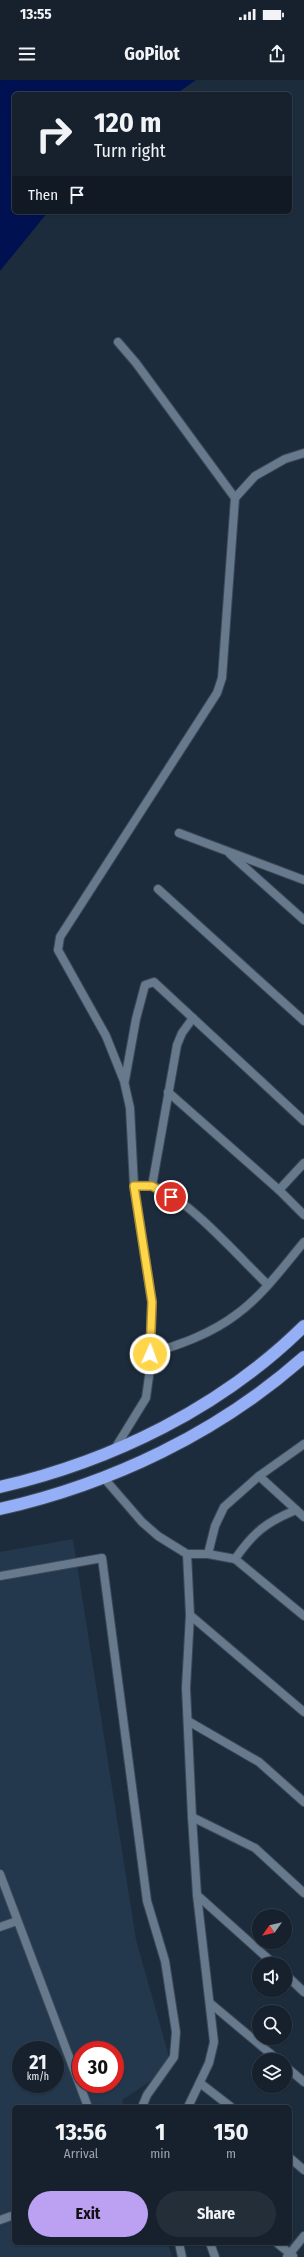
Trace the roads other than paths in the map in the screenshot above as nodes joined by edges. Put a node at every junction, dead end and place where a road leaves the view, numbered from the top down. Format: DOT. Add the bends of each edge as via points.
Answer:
graph roads {
  1 [pos="118,342"];
  2 [pos="304,454"];
  3 [pos="235,498"];
  4 [pos="179,833"];
  5 [pos="223,849"];
  6 [pos="304,880"];
  7 [pos="158,889"];
  8 [pos="304,920"];
  9 [pos="193,1018"];
  10 [pos="304,1021"];
  11 [pos="124,1081"];
  12 [pos="168,1092"];
  13 [pos="304,1121"];
  14 [pos="304,1163"];
  15 [pos="134,1186"];
  16 [pos="152,1186"];
  17 [pos="279,1190"];
  18 [pos="304,1215"];
  19 [pos="304,1242"];
  20 [pos="268,1286"];
  21 [pos="304,1326"];
  22 [pos="150,1354"];
  23 [pos="304,1357"];
  24 [pos="304,1444"];
  25 [pos="112,1452"];
  26 [pos="259,1476"];
  27 [pos="103,1477"];
  28 [pos="0,1487"];
  29 [pos="0,1509"];
  30 [pos="296,1510"];
  31 [pos="304,1517"];
  32 [pos="187,1554"];
  33 [pos="208,1554"];
  34 [pos="235,1559"];
  35 [pos="0,1576"];
  36 [pos="190,1614"];
  37 [pos="304,1616"];
  38 [pos="304,1712"];
  39 [pos="188,1721"];
  40 [pos="304,1802"];
  41 [pos="192,1817"];
  42 [pos="0,1874"];
  43 [pos="304,1893"];
  44 [pos="197,1895"];
  45 [pos="17,1921"];
  46 [pos="0,1927"];
  47 [pos="266,1957"];
  48 [pos="292,1981"];
  49 [pos="304,1992"];
  50 [pos="210,2003"];
  51 [pos="270,2053"];
  52 [pos="292,2072"];
  53 [pos="304,2082"];
  54 [pos="200,2083"];
  55 [pos="87,2105"];
  56 [pos="143,2105"];
  57 [pos="189,2105"];
  58 [pos="228,2105"];
  59 [pos="292,2160"];
  60 [pos="304,2170"];
  61 [pos="12,2216"];
  62 [pos="0,2220"];
  63 [pos="304,2236"];
  64 [pos="179,2245"];
  65 [pos="211,2245"];
  66 [pos="279,2245"];
  67 [pos="290,2256"];
  68 [pos="182,2257"];
  69 [pos="216,2257"];
  1 -- 3 [label="street"];
  2 -- 3 [label="street" via="285,459 255,476"];
  3 -- 11 [label="street" via="222,678 217,693 60,937 58,950 106,1036"];
  4 -- 5 [label="street"];
  5 -- 6 [label="street"];
  5 -- 8 [label="street"];
  7 -- 10 [label="street"];
  9 -- 11 [label="street" via="154,982 145,985"];
  9 -- 12 [label="street" via="177,1045"];
  9 -- 13 [label="street"];
  11 -- 15 [label="street" via="130,1108"];
  12 -- 16 [label="street"];
  12 -- 17 [label="street"];
  14 -- 17 [label="street"];
  15 -- 16 [label="street"];
  15 -- 22 [label="street" via="152,1302"];
  16 -- 20 [label="street" via="201,1220"];
  17 -- 18 [label="street"];
  19 -- 20 [label="street"];
  20 -- 22 [label="street" via="237,1314 218,1326 190,1341"];
  21 -- 25 [label="highway" via="233,1384 159,1429"];
  22 -- 25 [label="street" via="146,1398"];
  23 -- 27 [label="highway" via="268,1388 220,1420 145,1460"];
  24 -- 26 [label="street"];
  25 -- 28 [label="highway" via="72,1468"];
  26 -- 30 [label="street"];
  26 -- 33 [label="street" via="224,1507 215,1526"];
  27 -- 29 [label="highway"];
  27 -- 32 [label="street" via="142,1522 158,1536"];
  30 -- 31 [label="street"];
  30 -- 34 [label="street" via="263,1526 248,1540"];
  32 -- 33 [label="street"];
  32 -- 36 [label="street"];
  33 -- 34 [label="street"];
  34 -- 37 [label="street"];
  35 -- 56 [label="street" via="102,1558 147,1901 165,1961 176,2032 174,2057"];
  36 -- 38 [label="street"];
  36 -- 39 [label="street" via="186,1688"];
  39 -- 40 [label="street" via="259,1762"];
  39 -- 41 [label="street"];
  41 -- 43 [label="street" via="255,1848"];
  41 -- 44 [label="street"];
  42 -- 45 [label="street"];
  44 -- 47 [label="street"];
  44 -- 50 [label="street"];
  45 -- 46 [label="street"];
  45 -- 55 [label="street"];
  48 -- 49 [label="street"];
  50 -- 51 [label="street"];
  50 -- 54 [label="street" via="214,2042 209,2063"];
  52 -- 53 [label="street"];
  54 -- 57 [label="street"];
  54 -- 58 [label="street"];
  59 -- 60 [label="street"];
  61 -- 62 [label="street"];
  63 -- 67 [label="street"];
  64 -- 68 [label="street"];
  65 -- 69 [label="street"];
  66 -- 67 [label="street"];
}
